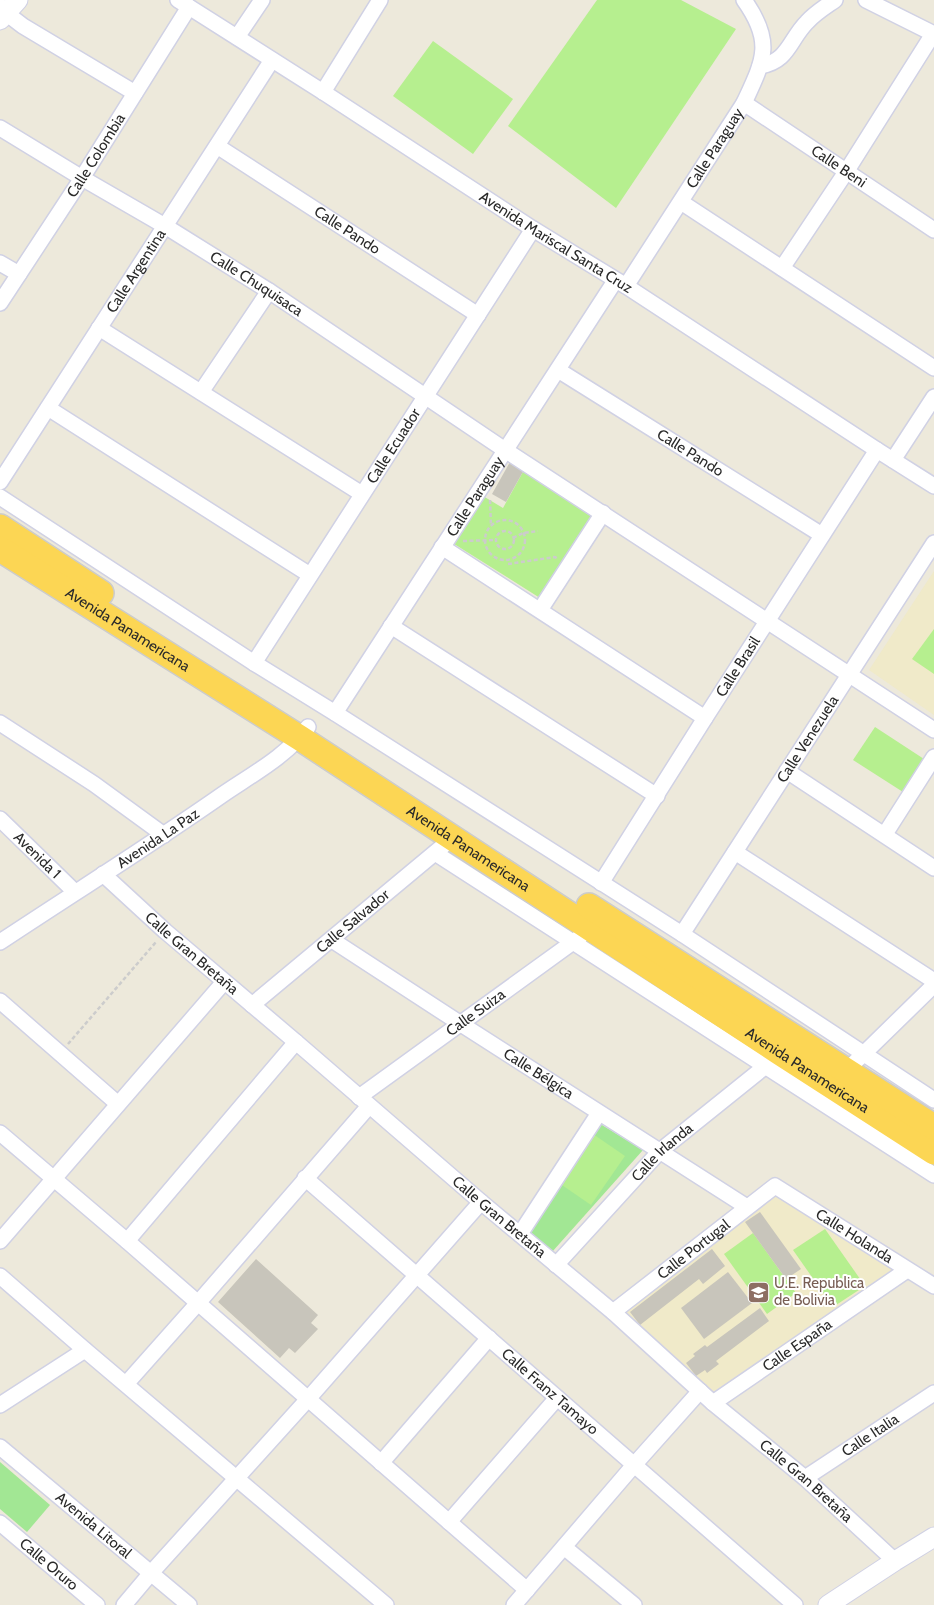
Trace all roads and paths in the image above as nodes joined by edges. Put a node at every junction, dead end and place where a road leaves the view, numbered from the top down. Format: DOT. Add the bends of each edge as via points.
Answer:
graph roads {
  1 [pos="262,0"];
  2 [pos="380,0"];
  3 [pos="744,0"];
  4 [pos="835,0"];
  5 [pos="866,0"];
  6 [pos="184,3"];
  7 [pos="6,10"];
  8 [pos="934,34"];
  9 [pos="237,37"];
  10 [pos="272,60"];
  11 [pos="760,66"];
  12 [pos="323,92"];
  13 [pos="135,93"];
  14 [pos="744,103"];
  15 [pos="0,128"];
  16 [pos="217,146"];
  17 [pos="846,172"];
  18 [pos="82,178"];
  19 [pos="681,202"];
  20 [pos="932,225"];
  21 [pos="165,226"];
  22 [pos="533,230"];
  23 [pos="0,263"];
  24 [pos="782,268"];
  25 [pos="19,274"];
  26 [pos="620,284"];
  27 [pos="269,291"];
  28 [pos="0,303"];
  29 [pos="478,315"];
  30 [pos="99,328"];
  31 [pos="934,368"];
  32 [pos="558,370"];
  33 [pos="200,392"];
  34 [pos="425,396"];
  35 [pos="934,397"];
  36 [pos="48,408"];
  37 [pos="505,450"];
  38 [pos="877,450"];
  39 [pos="893,460"];
  40 [pos="0,482"];
  41 [pos="934,486"];
  42 [pos="362,494"];
  43 [pos="0,497"];
  44 [pos="490,500"];
  45 [pos="603,513"];
  46 [pos="491,526"];
  47 [pos="0,527"];
  48 [pos="538,531"];
  49 [pos="523,533"];
  50 [pos="822,535"];
  51 [pos="513,538"];
  52 [pos="496,540"];
  53 [pos="486,541"];
  54 [pos="460,542"];
  55 [pos="934,544"];
  56 [pos="442,547"];
  57 [pos="0,549"];
  58 [pos="511,559"];
  59 [pos="563,562"];
  60 [pos="508,564"];
  61 [pos="505,569"];
  62 [pos="310,575"];
  63 [pos="540,610"];
  64 [pos="768,621"];
  65 [pos="391,626"];
  66 [pos="254,663"];
  67 [pos="850,674"];
  68 [pos="335,713"];
  69 [pos="705,718"];
  70 [pos="0,723"];
  71 [pos="934,730"];
  72 [pos="304,732"];
  73 [pos="934,757"];
  74 [pos="787,771"];
  75 [pos="657,796"];
  76 [pos="0,819"];
  77 [pos="885,834"];
  78 [pos="164,836"];
  79 [pos="444,845"];
  80 [pos="736,852"];
  81 [pos="934,868"];
  82 [pos="103,874"];
  83 [pos="601,883"];
  84 [pos="75,892"];
  85 [pos="165,931"];
  86 [pos="682,934"];
  87 [pos="583,935"];
  88 [pos="332,940"];
  89 [pos="0,942"];
  90 [pos="934,980"];
  91 [pos="224,982"];
  92 [pos="934,985"];
  93 [pos="0,1001"];
  94 [pos="252,1005"];
  95 [pos="461,1024"];
  96 [pos="296,1042"];
  97 [pos="60,1053"];
  98 [pos="864,1054"];
  99 [pos="772,1059"];
  100 [pos="846,1071"];
  101 [pos="934,1100"];
  102 [pos="364,1101"];
  103 [pos="118,1104"];
  104 [pos="599,1113"];
  105 [pos="934,1127"];
  106 [pos="0,1133"];
  107 [pos="660,1151"];
  108 [pos="934,1152"];
  109 [pos="934,1175"];
  110 [pos="305,1178"];
  111 [pos="54,1179"];
  112 [pos="775,1186"];
  113 [pos="481,1202"];
  114 [pos="747,1207"];
  115 [pos="520,1234"];
  116 [pos="0,1240"];
  117 [pos="127,1241"];
  118 [pos="556,1265"];
  119 [pos="907,1270"];
  120 [pos="416,1275"];
  121 [pos="0,1276"];
  122 [pos="931,1279"];
  123 [pos="198,1303"];
  124 [pos="613,1312"];
  125 [pos="489,1338"];
  126 [pos="85,1350"];
  127 [pos="126,1384"];
  128 [pos="700,1391"];
  129 [pos="934,1393"];
  130 [pos="557,1398"];
  131 [pos="308,1399"];
  132 [pos="713,1403"];
  133 [pos="1,1404"];
  134 [pos="0,1447"];
  135 [pos="381,1463"];
  136 [pos="634,1465"];
  137 [pos="237,1478"];
  138 [pos="805,1478"];
  139 [pos="449,1522"];
  140 [pos="0,1523"];
  141 [pos="934,1537"];
  142 [pos="564,1547"];
  143 [pos="895,1561"];
  144 [pos="151,1573"];
  145 [pos="527,1590"];
  146 [pos="623,1602"];
  147 [pos="96,1605"];
  148 [pos="124,1605"];
  149 [pos="188,1605"];
  150 [pos="386,1605"];
  151 [pos="514,1605"];
  152 [pos="795,1605"];
  153 [pos="828,1605"];
  1 -- 9 [label="street"];
  2 -- 12 [label="street"];
  3 -- 11 [label="street, Calle Paraguay" via="761,35 763,52"];
  4 -- 11 [label="street" via="806,23 778,61"];
  5 -- 8 [label="street"];
  6 -- 9 [label="street, Avenida Mariscal Santa Cruz"];
  6 -- 13 [label="street, Calle Colombia"];
  7 -- 13 [label="street" via="23,26"];
  8 -- 17 [label="street"];
  9 -- 10 [label="street, Avenida Mariscal Santa Cruz"];
  10 -- 12 [label="street, Avenida Mariscal Santa Cruz"];
  10 -- 16 [label="street, Calle Argentina"];
  11 -- 14 [label="street, Calle Paraguay"];
  12 -- 22 [label="street, Avenida Mariscal Santa Cruz"];
  13 -- 18 [label="street, Calle Colombia"];
  14 -- 17 [label="street, Calle Beni"];
  14 -- 19 [label="street, Calle Paraguay"];
  15 -- 18 [label="street, Calle Chuquisaca"];
  16 -- 21 [label="street, Calle Argentina"];
  16 -- 29 [label="street, Calle Pando"];
  17 -- 20 [label="street, Calle Beni"];
  17 -- 24 [label="street"];
  18 -- 21 [label="street, Calle Chuquisaca"];
  18 -- 25 [label="street, Calle Colombia"];
  19 -- 24 [label="street"];
  19 -- 26 [label="street, Calle Paraguay"];
  21 -- 27 [label="street, Calle Chuquisaca"];
  21 -- 30 [label="street, Calle Argentina"];
  22 -- 26 [label="street, Avenida Mariscal Santa Cruz"];
  22 -- 29 [label="street, Calle Ecuador"];
  23 -- 25 [label="street"];
  24 -- 31 [label="street"];
  25 -- 28 [label="street, Calle Colombia"];
  26 -- 32 [label="street, Calle Paraguay"];
  26 -- 38 [label="street, Avenida Mariscal Santa Cruz"];
  27 -- 33 [label="street"];
  27 -- 34 [label="street, Calle Chuquisaca"];
  29 -- 34 [label="street, Calle Ecuador"];
  30 -- 33 [label="street"];
  30 -- 36 [label="street, Calle Argentina"];
  32 -- 37 [label="street, Calle Paraguay"];
  32 -- 50 [label="street, Calle Pando"];
  33 -- 42 [label="street"];
  34 -- 37 [label="street, Calle Chuquisaca"];
  34 -- 42 [label="street, Calle Ecuador"];
  35 -- 39 [label="street"];
  36 -- 40 [label="street, Calle Argentina"];
  36 -- 62 [label="street"];
  37 -- 45 [label="street, Calle Chuquisaca"];
  37 -- 56 [label="street, Calle Paraguay"];
  38 -- 39 [label="street, Avenida Mariscal Santa Cruz"];
  38 -- 50 [label="street, Calle Brasil"];
  39 -- 41 [label="street, Avenida Mariscal Santa Cruz"];
  42 -- 62 [label="street, Calle Ecuador"];
  43 -- 66 [label="street"];
  44 -- 46 [label="path"];
  45 -- 63 [label="street"];
  45 -- 64 [label="street, Calle Chuquisaca"];
  46 -- 49 [label="path" via="496,522 509,521 520,527"];
  46 -- 53 [label="path"];
  47 -- 72 [label="highway, Avenida Panamericana"];
  48 -- 49 [label="path"];
  49 -- 51 [label="path"];
  49 -- 58 [label="path" via="522,551"];
  50 -- 64 [label="street, Calle Brasil"];
  51 -- 52 [label="path" via="505,531 498,534"];
  51 -- 52 [label="path" via="506,548 498,546"];
  52 -- 53 [label="path"];
  53 -- 54 [label="path"];
  53 -- 58 [label="path" via="492,556"];
  55 -- 67 [label="street, Calle Venezuela"];
  56 -- 63 [label="street"];
  56 -- 65 [label="street, Calle Paraguay"];
  57 -- 72 [label="highway, Avenida Panamericana"];
  58 -- 60 [label="path"];
  59 -- 60 [label="path" via="555,557"];
  60 -- 61 [label="path"];
  62 -- 66 [label="street, Calle Ecuador"];
  63 -- 69 [label="street"];
  64 -- 67 [label="street, Calle Chuquisaca"];
  64 -- 69 [label="street, Calle Brasil"];
  65 -- 68 [label="street, Calle Paraguay"];
  65 -- 75 [label="street"];
  66 -- 68 [label="street"];
  67 -- 71 [label="street, Calle Chuquisaca"];
  67 -- 74 [label="street, Calle Venezuela"];
  68 -- 83 [label="street"];
  69 -- 75 [label="street, Calle Brasil"];
  70 -- 78 [label="street" via="94,784"];
  72 -- 78 [label="street, Avenida La Paz" via="274,759"];
  72 -- 79 [label="highway, Avenida Panamericana"];
  72 -- 100 [label="highway, Avenida Panamericana"];
  73 -- 77 [label="street"];
  74 -- 77 [label="street"];
  74 -- 80 [label="street, Calle Venezuela"];
  75 -- 83 [label="street, Calle Brasil"];
  76 -- 84 [label="street, Avenida 1"];
  77 -- 81 [label="street"];
  78 -- 82 [label="street, Avenida La Paz"];
  79 -- 87 [label="highway, Avenida Panamericana"];
  79 -- 88 [label="street, Calle Salvador"];
  80 -- 86 [label="street, Calle Venezuela"];
  80 -- 90 [label="street"];
  82 -- 84 [label="street, Avenida La Paz"];
  82 -- 85 [label="street, Calle Gran Bretaña"];
  83 -- 86 [label="street"];
  84 -- 89 [label="street, Avenida La Paz"];
  85 -- 91 [label="street, Calle Gran Bretaña"];
  85 -- 97 [label="path"];
  86 -- 98 [label="street"];
  87 -- 95 [label="street, Calle Suiza"];
  87 -- 99 [label="highway, Avenida Panamericana"];
  88 -- 94 [label="street, Calle Salvador"];
  88 -- 95 [label="street, Calle Bélgica"];
  91 -- 94 [label="street, Calle Gran Bretaña"];
  91 -- 103 [label="street"];
  92 -- 98 [label="street"];
  93 -- 97 [label="street"];
  94 -- 96 [label="street, Calle Gran Bretaña"];
  95 -- 102 [label="street, Calle Suiza"];
  95 -- 104 [label="street, Calle Bélgica"];
  96 -- 102 [label="street, Calle Gran Bretaña"];
  96 -- 117 [label="street"];
  97 -- 103 [label="street"];
  98 -- 100 [label="street"];
  98 -- 101 [label="street"];
  99 -- 107 [label="street, Calle Irlanda"];
  99 -- 108 [label="highway, Avenida Panamericana"];
  99 -- 109 [label="street"];
  100 -- 105 [label="highway, Avenida Panamericana"];
  102 -- 110 [label="street, Calle Suiza"];
  102 -- 113 [label="street, Calle Gran Bretaña"];
  103 -- 111 [label="street"];
  104 -- 107 [label="street, Calle Bélgica"];
  104 -- 115 [label="street"];
  106 -- 111 [label="street"];
  107 -- 114 [label="street, Calle Bélgica"];
  107 -- 118 [label="street, Calle Irlanda"];
  110 -- 120 [label="street, Calle Franz Tamayo"];
  110 -- 123 [label="street, Calle Suiza"];
  111 -- 116 [label="street"];
  111 -- 117 [label="street"];
  112 -- 114 [label="street, Calle Portugal"];
  112 -- 119 [label="street, Calle Holanda"];
  113 -- 115 [label="street, Calle Gran Bretaña"];
  113 -- 120 [label="street"];
  114 -- 124 [label="street, Calle Portugal"];
  115 -- 118 [label="street, Calle Gran Bretaña"];
  117 -- 123 [label="street"];
  118 -- 124 [label="street, Calle Gran Bretaña"];
  119 -- 122 [label="street, Calle Holanda"];
  119 -- 132 [label="street, Calle España"];
  120 -- 125 [label="street, Calle Franz Tamayo"];
  120 -- 131 [label="street"];
  121 -- 126 [label="street"];
  123 -- 127 [label="street, Calle Suiza"];
  123 -- 131 [label="street"];
  124 -- 128 [label="street, Calle Gran Bretaña"];
  125 -- 130 [label="street, Calle Franz Tamayo"];
  125 -- 135 [label="street"];
  126 -- 127 [label="street"];
  126 -- 133 [label="street"];
  127 -- 137 [label="street"];
  128 -- 132 [label="street, Calle Gran Bretaña"];
  128 -- 136 [label="street"];
  129 -- 138 [label="street, Calle Italia"];
  130 -- 136 [label="street, Calle Franz Tamayo"];
  130 -- 139 [label="street"];
  131 -- 135 [label="street"];
  131 -- 137 [label="street"];
  132 -- 138 [label="street, Calle Gran Bretaña"];
  134 -- 144 [label="street, Avenida Litoral"];
  135 -- 139 [label="street"];
  136 -- 142 [label="street"];
  136 -- 152 [label="street, Calle Franz Tamayo"];
  137 -- 144 [label="street"];
  137 -- 150 [label="street"];
  138 -- 143 [label="street, Calle Gran Bretaña"];
  139 -- 145 [label="street"];
  140 -- 147 [label="street, Calle Oruro"];
  141 -- 143 [label="street"];
  142 -- 145 [label="street"];
  142 -- 146 [label="street"];
  143 -- 153 [label="street"];
  144 -- 148 [label="street"];
  144 -- 149 [label="street, Avenida Litoral"];
  145 -- 151 [label="street"];
}
